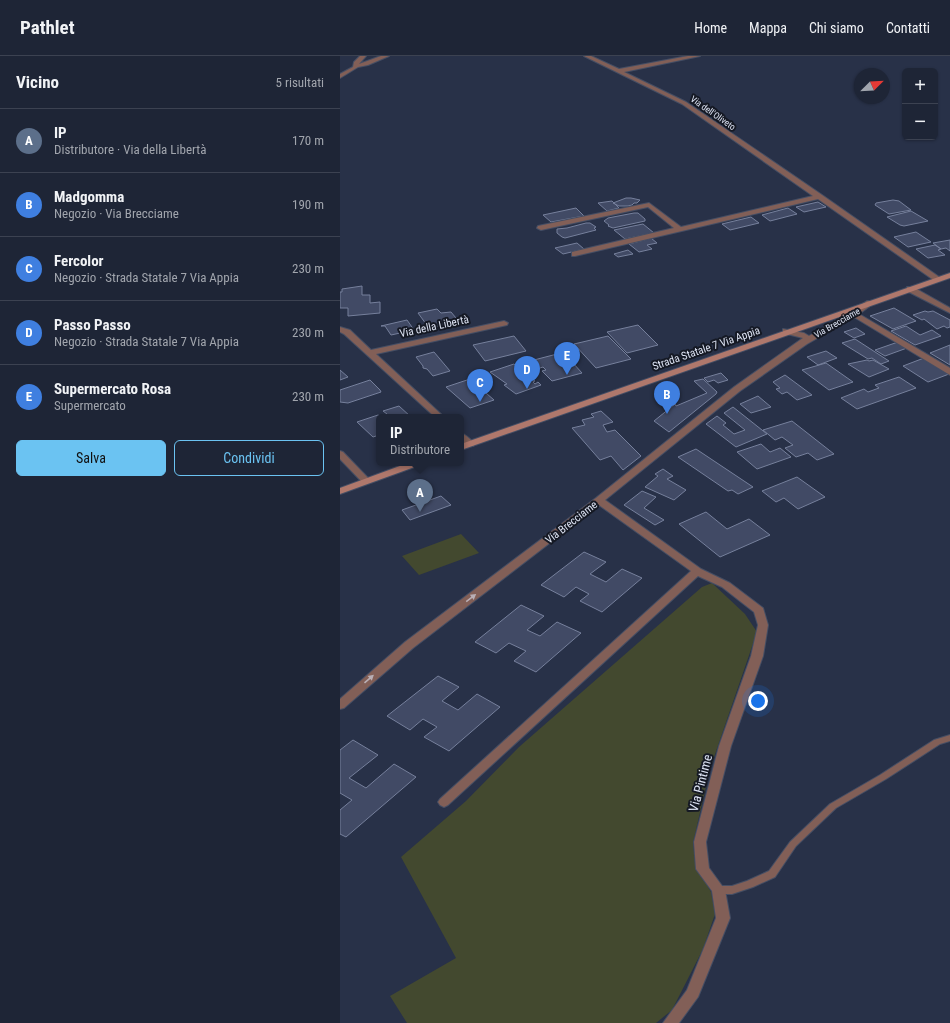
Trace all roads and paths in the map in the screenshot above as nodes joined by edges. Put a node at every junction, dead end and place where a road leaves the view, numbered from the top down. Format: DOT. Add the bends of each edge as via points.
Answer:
graph roads {
  1 [pos="363,56"];
  2 [pos="386,56"];
  3 [pos="587,56"];
  4 [pos="697,56"];
  5 [pos="356,66"];
  6 [pos="619,71"];
  7 [pos="340,76"];
  8 [pos="820,196"];
  9 [pos="541,228"];
  10 [pos="679,229"];
  11 [pos="575,254"];
  12 [pos="950,275"];
  13 [pos="938,279"];
  14 [pos="910,289"];
  15 [pos="870,303"];
  16 [pos="950,311"];
  17 [pos="854,314"];
  18 [pos="504,323"];
  19 [pos="340,329"];
  20 [pos="786,331"];
  21 [pos="804,342"];
  22 [pos="369,353"];
  23 [pos="950,372"];
  24 [pos="437,414"];
  25 [pos="465,445"];
  26 [pos="340,454"];
  27 [pos="408,466"];
  28 [pos="366,481"];
  29 [pos="340,491"];
  30 [pos="599,500"];
  31 [pos="697,571"];
  32 [pos="340,705"];
  33 [pos="950,738"];
  34 [pos="444,802"];
  35 [pos="718,890"];
  36 [pos="670,1023"];
  1 -- 5 [label="street"];
  2 -- 5 [label="street"];
  3 -- 6 [label="street, Via dell'Oliveto"];
  4 -- 6 [label="street"];
  5 -- 7 [label="street"];
  6 -- 8 [label="street, Via dell'Oliveto" via="684,103"];
  8 -- 10 [label="street"];
  8 -- 13 [label="street, Via dell'Oliveto"];
  9 -- 10 [label="street" via="649,205"];
  10 -- 11 [label="street"];
  12 -- 13 [label="main road, Strada Statale 7 Via Appia"];
  13 -- 14 [label="main road, Strada Statale 7 Via Appia"];
  14 -- 15 [label="main road, Strada Statale 7 Via Appia"];
  14 -- 16 [label="street"];
  15 -- 17 [label="street, Via Brecciame"];
  15 -- 20 [label="main road, Strada Statale 7 Via Appia"];
  17 -- 21 [label="street, Via Brecciame"];
  17 -- 23 [label="street"];
  18 -- 22 [label="street, Via della Libertà"];
  19 -- 22 [label="street" via="347,332"];
  20 -- 21 [label="street, Via Brecciame" via="804,335 807,338"];
  20 -- 25 [label="main road, Strada Statale 7 Via Appia"];
  21 -- 30 [label="street, Via Brecciame" via="737,389"];
  22 -- 24 [label="street"];
  26 -- 28 [label="street"];
  27 -- 28 [label="main road"];
  28 -- 29 [label="main road"];
  30 -- 31 [label="street, Via Pintime"];
  32 -- 30 [label="street, Via Brecciame, one-way" via="408,645"];
  31 -- 34 [label="street"];
  31 -- 35 [label="street, Via Pintime" via="726,585 759,610 762,625 757,656 725,746 700,842 703,869"];
  33 -- 35 [label="lane" via="937,742 833,806 793,844 772,874 732,890"];
  35 -- 36 [label="street, Via Pintime" via="724,918 693,993"];
}
